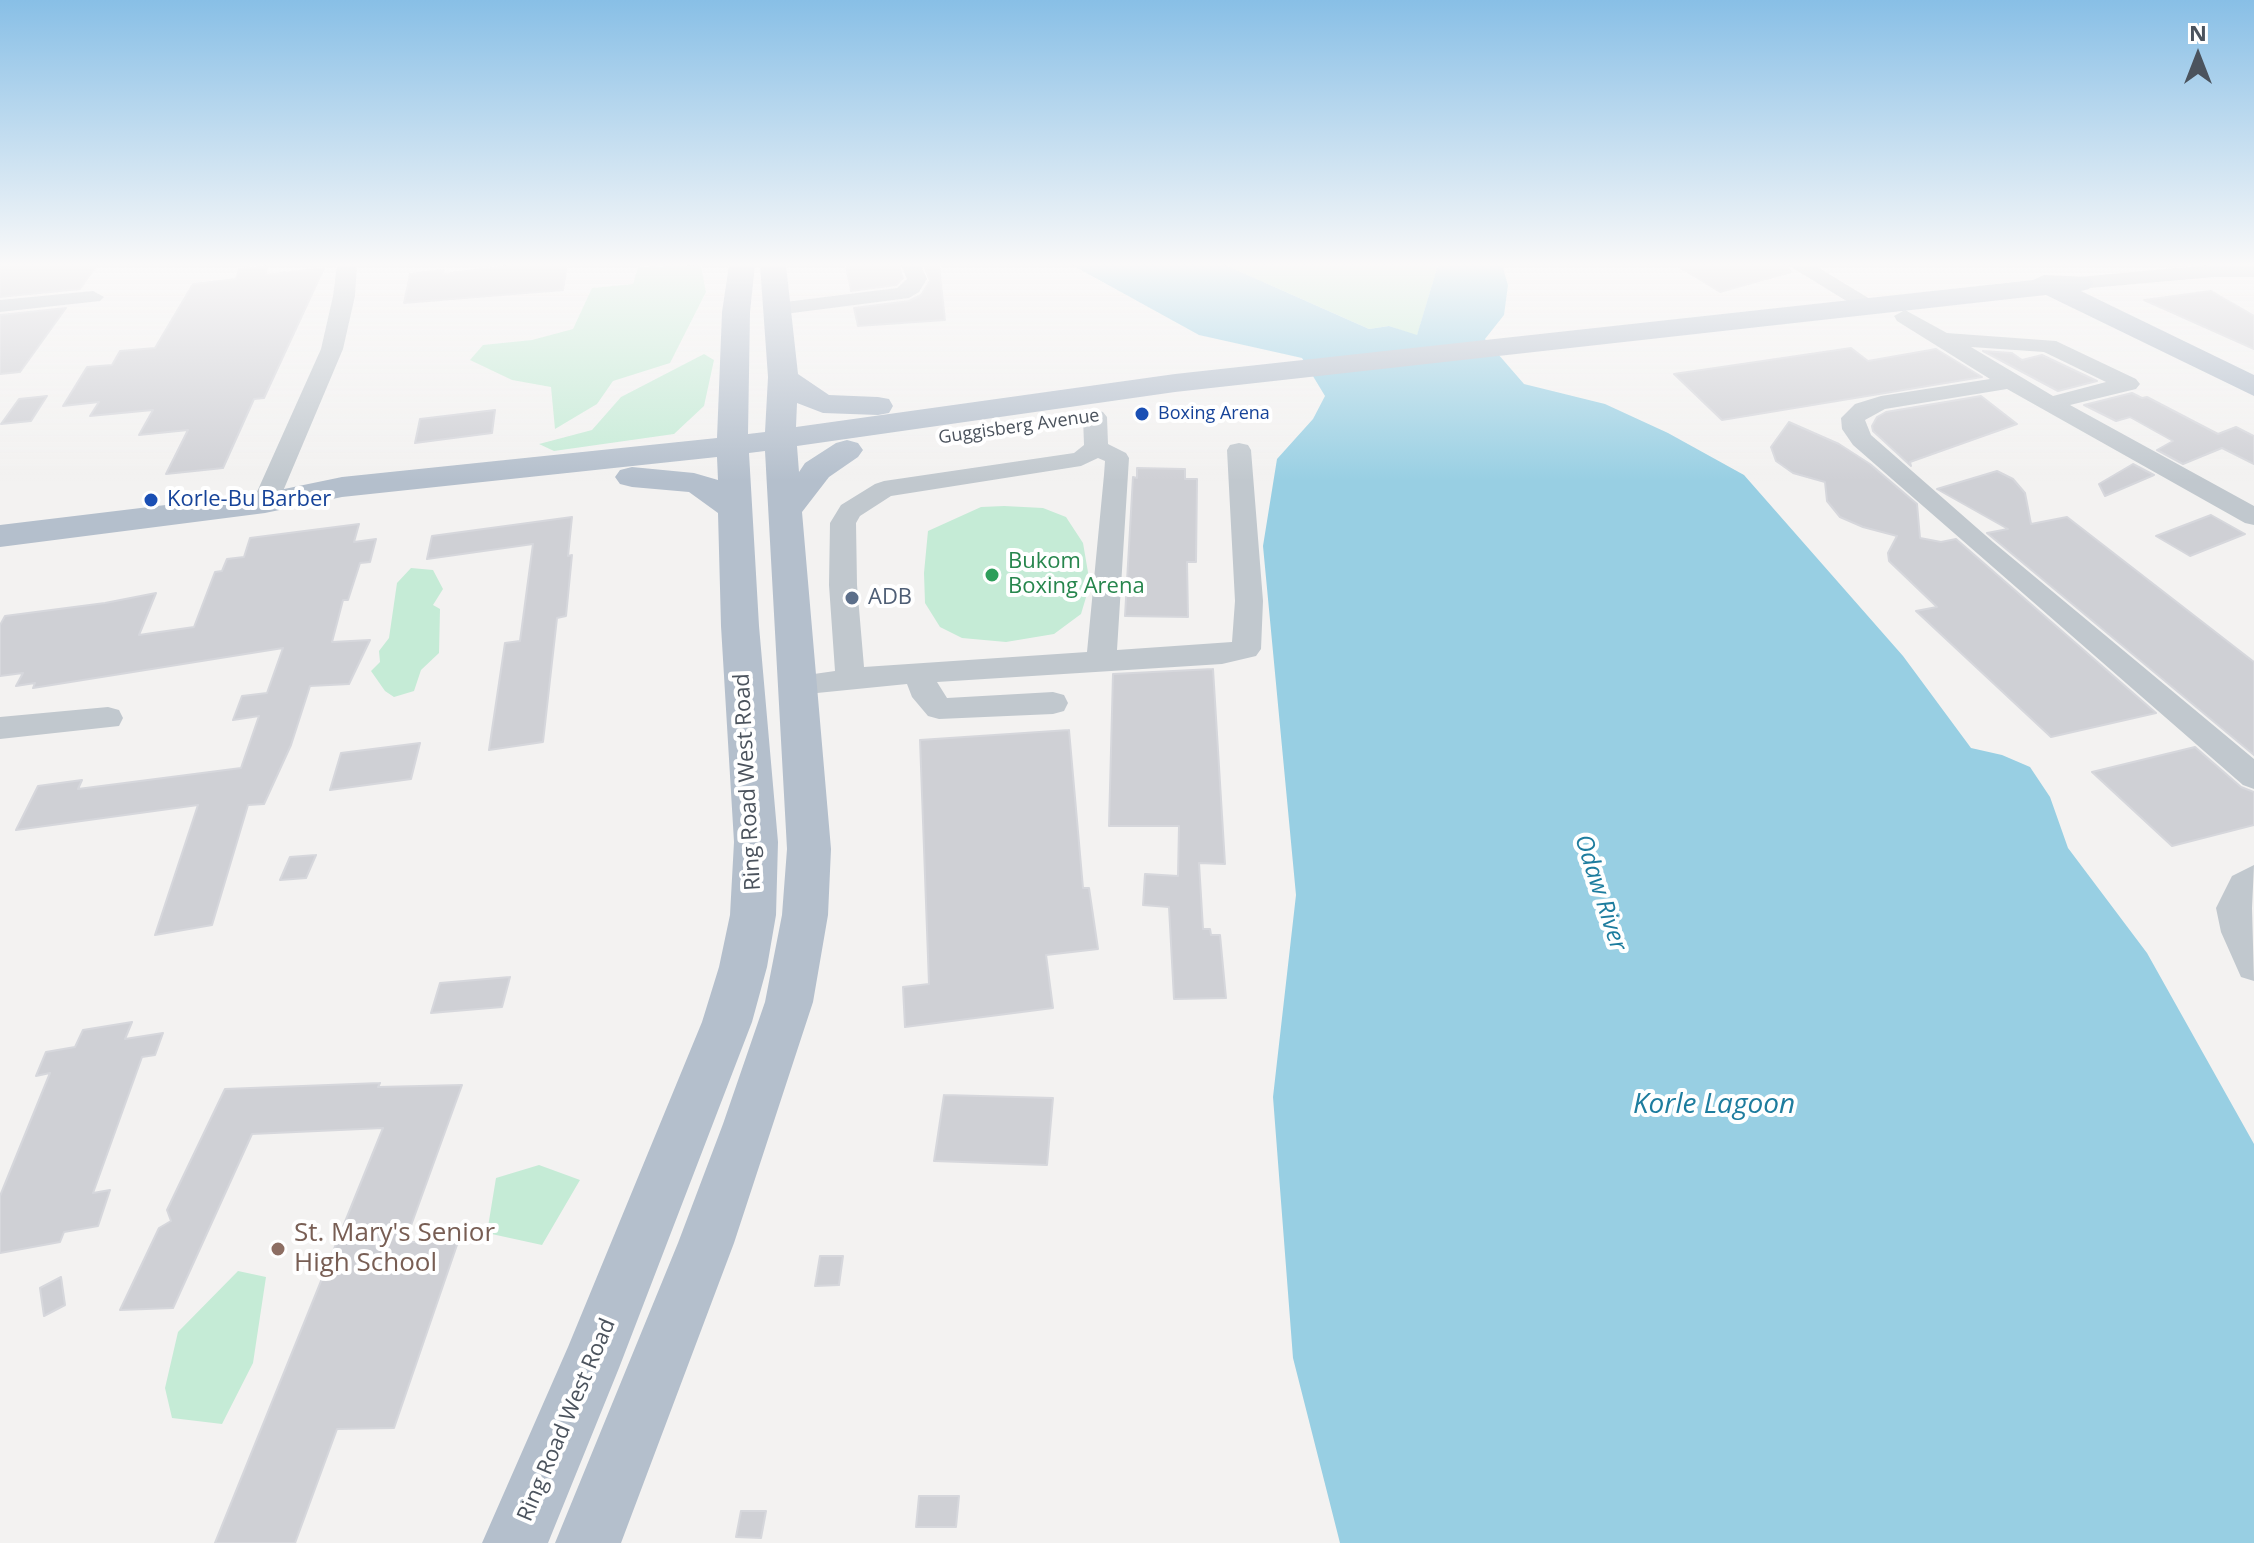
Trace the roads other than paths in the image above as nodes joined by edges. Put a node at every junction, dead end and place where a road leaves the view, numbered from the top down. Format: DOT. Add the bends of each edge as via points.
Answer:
graph roads {
  1 [pos="335,337"];
  2 [pos="735,337"];
  3 [pos="745,337"];
  4 [pos="779,337"];
  5 [pos="1634,337"];
  6 [pos="1688,337"];
  7 [pos="1939,337"];
  8 [pos="2141,337"];
  9 [pos="2153,337"];
  10 [pos="2191,337"];
  11 [pos="1942,339"];
  12 [pos="2167,345"];
  13 [pos="1502,355"];
  14 [pos="2254,368"];
  15 [pos="783,377"];
  16 [pos="1310,379"];
  17 [pos="2011,382"];
  18 [pos="2254,387"];
  19 [pos="1118,391"];
  20 [pos="733,394"];
  21 [pos="2051,403"];
  22 [pos="1095,432"];
  23 [pos="847,450"];
  24 [pos="1239,450"];
  25 [pos="668,454"];
  26 [pos="755,460"];
  27 [pos="632,477"];
  28 [pos="265,503"];
  29 [pos="786,510"];
  30 [pos="2254,517"];
  31 [pos="0,536"];
  32 [pos="1097,661"];
  33 [pos="921,673"];
  34 [pos="850,679"];
  35 [pos="797,685"];
  36 [pos="1053,703"];
  37 [pos="108,718"];
  38 [pos="0,728"];
  39 [pos="2254,777"];
  40 [pos="2254,879"];
  41 [pos="2254,966"];
  42 [pos="515,1543"];
  43 [pos="588,1543"];
  1 -- 28 [label="street"];
  2 -- 20 [label="main road, Ring Road West Road"];
  3 -- 26 [label="main road"];
  4 -- 15 [label="main road, Ring Road West Road"];
  5 -- 13 [label="main road, Guggisberg Avenue"];
  6 -- 13 [label="main road, Guggisberg Avenue"];
  7 -- 11 [label="street"];
  8 -- 12 [label="main road"];
  9 -- 12 [label="main road"];
  10 -- 14 [label="main road"];
  11 -- 17 [label="street"];
  11 -- 21 [label="street" via="2048,346 2128,384"];
  12 -- 18 [label="main road"];
  13 -- 16 [label="main road, Guggisberg Avenue"];
  15 -- 19 [label="main road" via="823,404 845,406 1011,396 1048,400"];
  15 -- 26 [label="main road, Ring Road West Road"];
  16 -- 19 [label="main road, Guggisberg Avenue"];
  16 -- 22 [label="main road, Guggisberg Avenue"];
  17 -- 21 [label="street"];
  17 -- 39 [label="street" via="1881,403 1853,418 1854,429 1984,548"];
  19 -- 26 [label="main road, Guggisberg Avenue"];
  20 -- 25 [label="main road" via="704,428"];
  20 -- 26 [label="main road, Ring Road West Road"];
  21 -- 30 [label="street"];
  22 -- 23 [label="main road, Guggisberg Avenue"];
  22 -- 32 [label="street" via="1117,458 1104,647"];
  22 -- 34 [label="street" via="1081,459 884,489 850,511 843,523 843,574"];
  23 -- 26 [label="main road, Guggisberg Avenue"];
  23 -- 29 [label="main road" via="817,470"];
  24 -- 32 [label="street" via="1249,601 1246,649"];
  25 -- 26 [label="main road, Guggisberg Avenue"];
  25 -- 28 [label="main road, Guggisberg Avenue" via="342,487"];
  26 -- 27 [label="main road, Guggisberg Avenue"];
  26 -- 27 [label="main road" via="710,489"];
  26 -- 29 [label="main road, Ring Road West Road"];
  26 -- 42 [label="main road, Ring Road West Road" via="740,626 756,842 753,915 743,967 698,1099"];
  27 -- 28 [label="main road, Guggisberg Avenue" via="336,503"];
  28 -- 31 [label="main road, Guggisberg Avenue"];
  29 -- 35 [label="main road, Ring Road West Road"];
  32 -- 33 [label="street"];
  33 -- 34 [label="street"];
  33 -- 36 [label="street" via="923,690 939,708"];
  34 -- 35 [label="street"];
  35 -- 43 [label="main road, Ring Road West Road" via="809,849 805,915 789,1002 706,1243"];
  37 -- 38 [label="street"];
  40 -- 41 [label="street" via="2238,895 2234,908"];
}
